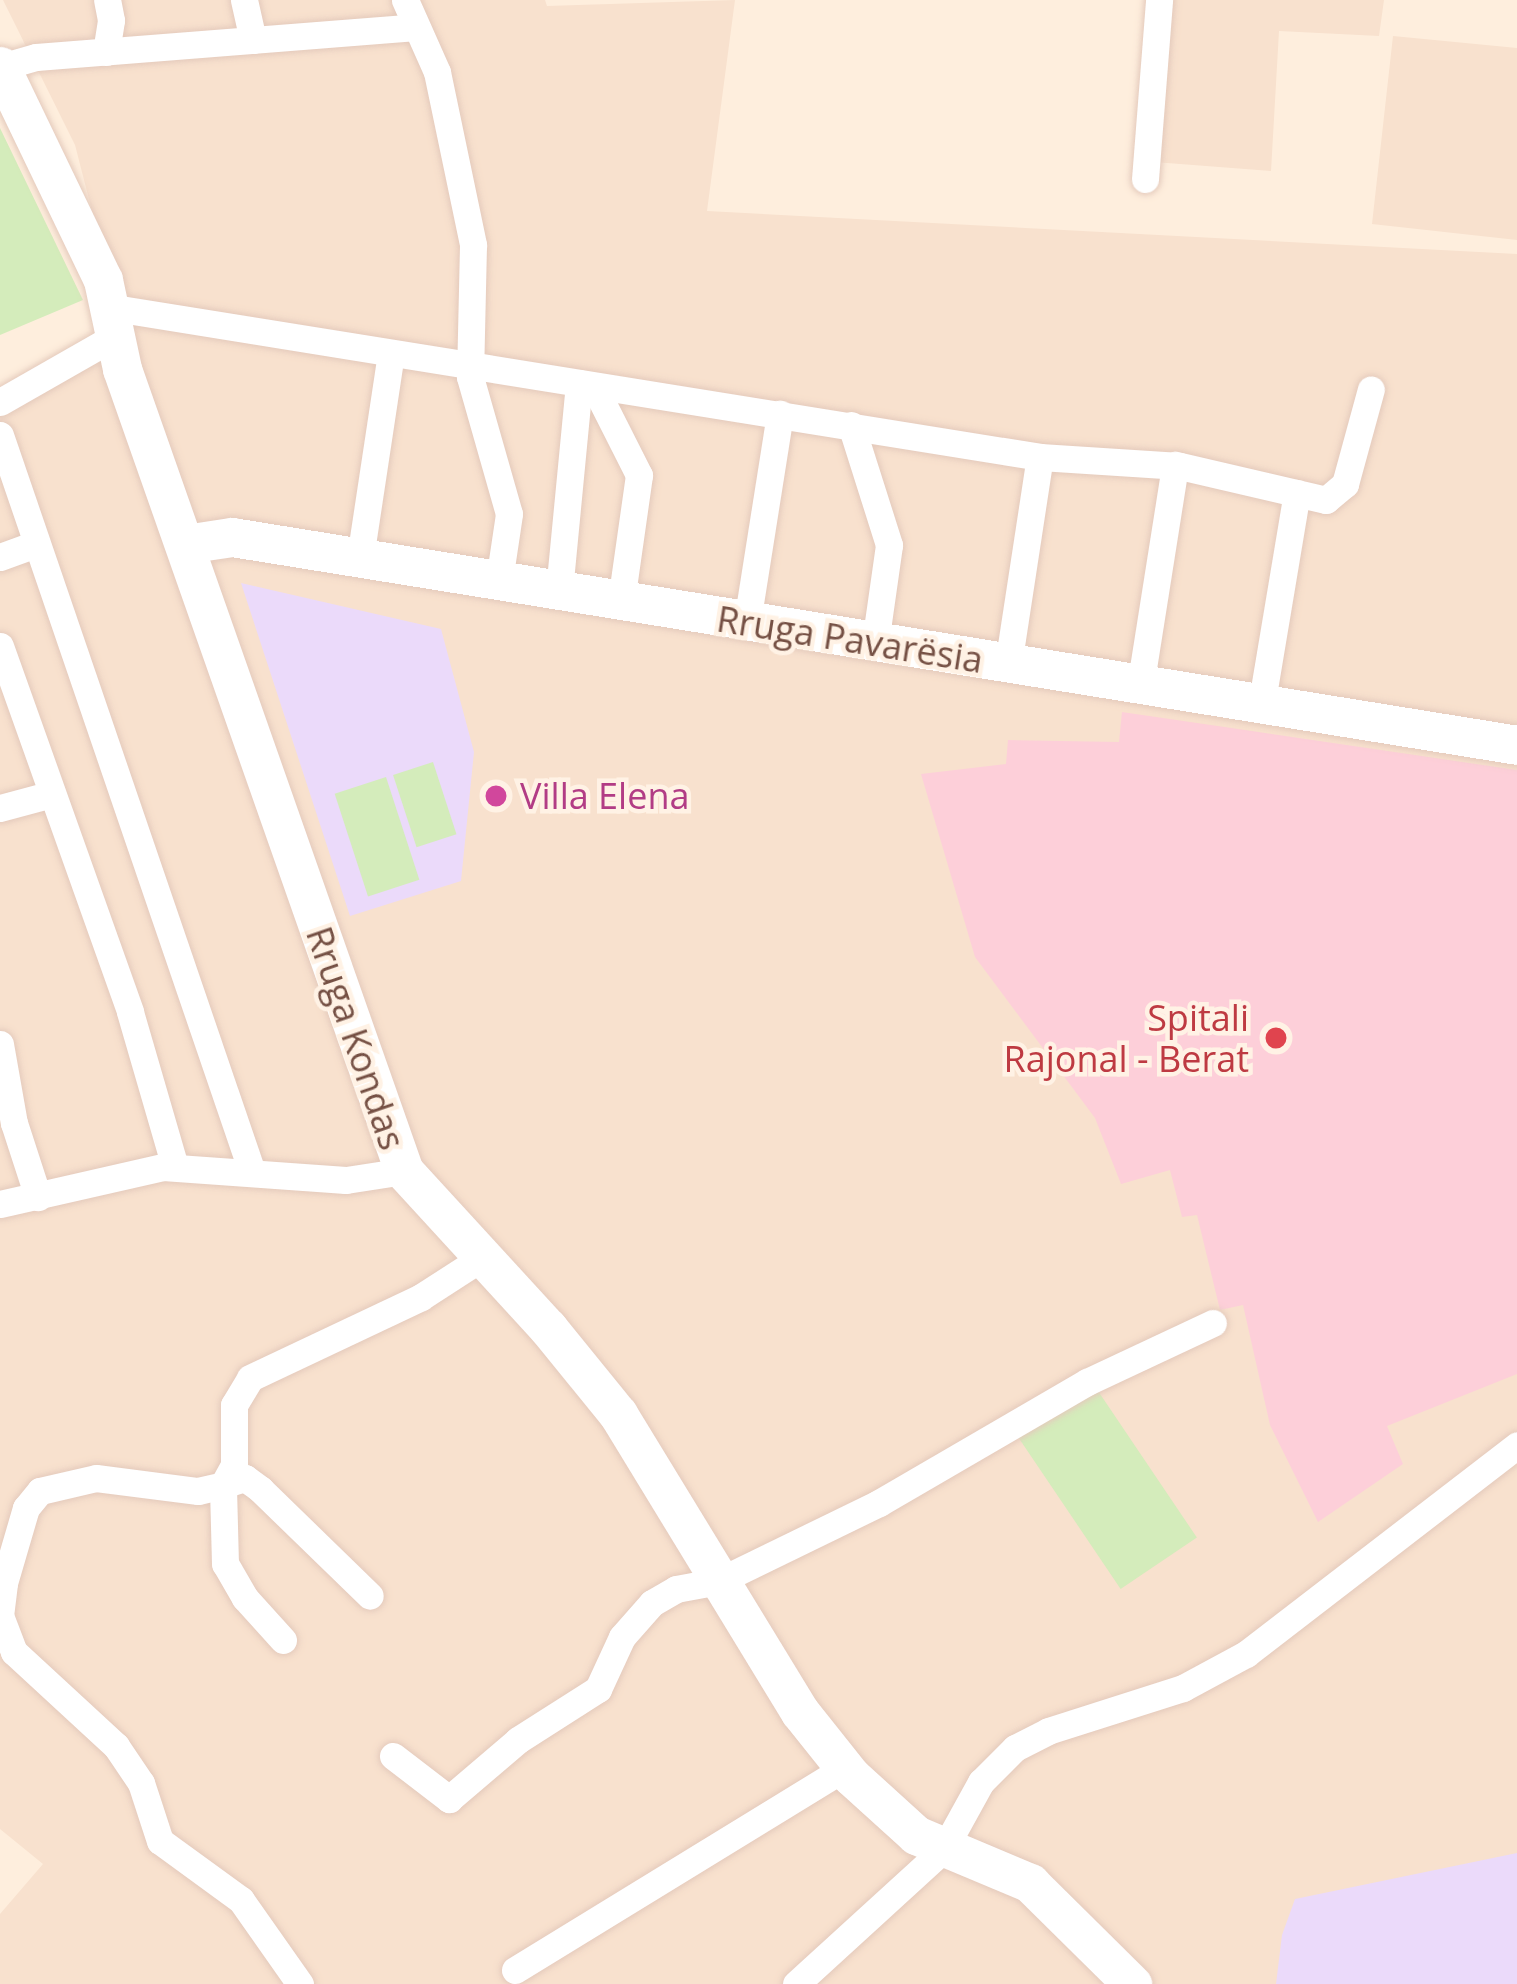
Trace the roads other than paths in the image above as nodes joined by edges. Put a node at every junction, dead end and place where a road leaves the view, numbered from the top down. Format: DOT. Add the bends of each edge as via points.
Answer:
graph roads {
  1 [pos="106,0"];
  2 [pos="244,0"];
  3 [pos="1159,0"];
  4 [pos="409,14"];
  5 [pos="253,40"];
  6 [pos="106,52"];
  7 [pos="0,67"];
  8 [pos="1145,179"];
  9 [pos="110,322"];
  10 [pos="391,354"];
  11 [pos="470,366"];
  12 [pos="586,384"];
  13 [pos="1371,388"];
  14 [pos="0,402"];
  15 [pos="780,414"];
  16 [pos="851,425"];
  17 [pos="0,435"];
  18 [pos="1040,457"];
  19 [pos="1175,465"];
  20 [pos="1297,493"];
  21 [pos="36,544"];
  22 [pos="185,544"];
  23 [pos="0,557"];
  24 [pos="360,558"];
  25 [pos="499,580"];
  26 [pos="559,591"];
  27 [pos="621,601"];
  28 [pos="747,622"];
  29 [pos="874,643"];
  30 [pos="0,646"];
  31 [pos="1008,665"];
  32 [pos="1140,687"];
  33 [pos="1261,707"];
  34 [pos="1517,745"];
  35 [pos="52,794"];
  36 [pos="0,808"];
  37 [pos="0,1044"];
  38 [pos="175,1167"];
  39 [pos="404,1171"];
  40 [pos="252,1172"];
  41 [pos="38,1197"];
  42 [pos="0,1204"];
  43 [pos="480,1259"];
  44 [pos="1213,1323"];
  45 [pos="1517,1445"];
  46 [pos="223,1485"];
  47 [pos="719,1580"];
  48 [pos="370,1596"];
  49 [pos="0,1602"];
  50 [pos="283,1640"];
  51 [pos="393,1756"];
  52 [pos="844,1768"];
  53 [pos="944,1849"];
  54 [pos="515,1970"];
  55 [pos="300,1984"];
  56 [pos="796,1984"];
  57 [pos="1132,1984"];
  1 -- 6 [label="street"];
  2 -- 5 [label="street"];
  3 -- 8 [label="street"];
  4 -- 5 [label="street"];
  4 -- 11 [label="street" via="437,72 473,245"];
  5 -- 6 [label="street"];
  6 -- 7 [label="street"];
  7 -- 9 [label="street, Rruga Kondas" via="103,280"];
  9 -- 10 [label="street"];
  9 -- 14 [label="street"];
  9 -- 22 [label="street, Rruga Kondas"];
  10 -- 11 [label="street"];
  10 -- 24 [label="street"];
  11 -- 12 [label="street"];
  11 -- 25 [label="street" via="509,514"];
  12 -- 15 [label="street"];
  12 -- 26 [label="street"];
  12 -- 27 [label="street" via="639,475"];
  13 -- 20 [label="street" via="1342,490 1326,500"];
  15 -- 16 [label="street"];
  15 -- 28 [label="street"];
  16 -- 18 [label="street"];
  16 -- 29 [label="street" via="890,545"];
  17 -- 21 [label="street"];
  18 -- 19 [label="street"];
  18 -- 31 [label="street"];
  19 -- 20 [label="street"];
  19 -- 32 [label="street"];
  20 -- 33 [label="street"];
  21 -- 23 [label="street"];
  21 -- 40 [label="street"];
  22 -- 24 [label="street, Rruga Pavarësia" via="218,535"];
  22 -- 39 [label="street, Rruga Kondas"];
  24 -- 25 [label="street, Rruga Pavarësia"];
  25 -- 26 [label="street, Rruga Pavarësia"];
  26 -- 27 [label="street, Rruga Pavarësia"];
  27 -- 28 [label="street, Rruga Pavarësia"];
  28 -- 29 [label="street, Rruga Pavarësia"];
  29 -- 31 [label="street, Rruga Pavarësia"];
  30 -- 35 [label="street"];
  31 -- 32 [label="street, Rruga Pavarësia"];
  32 -- 33 [label="street, Rruga Pavarësia"];
  33 -- 34 [label="street, Rruga Pavarësia"];
  35 -- 36 [label="street"];
  35 -- 38 [label="street"];
  37 -- 41 [label="street"];
  38 -- 40 [label="street"];
  38 -- 41 [label="street"];
  39 -- 40 [label="street" via="346,1180"];
  39 -- 43 [label="street, Rruga Kondas"];
  41 -- 42 [label="street"];
  43 -- 46 [label="street" via="421,1297 250,1378 234,1405 233,1465"];
  43 -- 47 [label="street, Rruga Kondas" via="618,1414"];
  44 -- 47 [label="street"];
  45 -- 53 [label="street" via="1246,1654 1184,1688 1026,1740 981,1782"];
  46 -- 48 [label="street" via="245,1478 260,1489"];
  46 -- 49 [label="street" via="198,1491 96,1478 40,1490 26,1508"];
  46 -- 50 [label="street" via="225,1564"];
  47 -- 51 [label="street" via="676,1588 652,1603 622,1637 598,1689 518,1740 449,1799"];
  47 -- 52 [label="street, Rruga Kondas"];
  49 -- 55 [label="street" via="14,1652 116,1747 141,1783 160,1841 241,1900"];
  52 -- 53 [label="street, Rruga Kondas" via="900,1823"];
  52 -- 54 [label="street"];
  53 -- 56 [label="street"];
  53 -- 57 [label="street, Rruga Kondas" via="1030,1883"];
}
